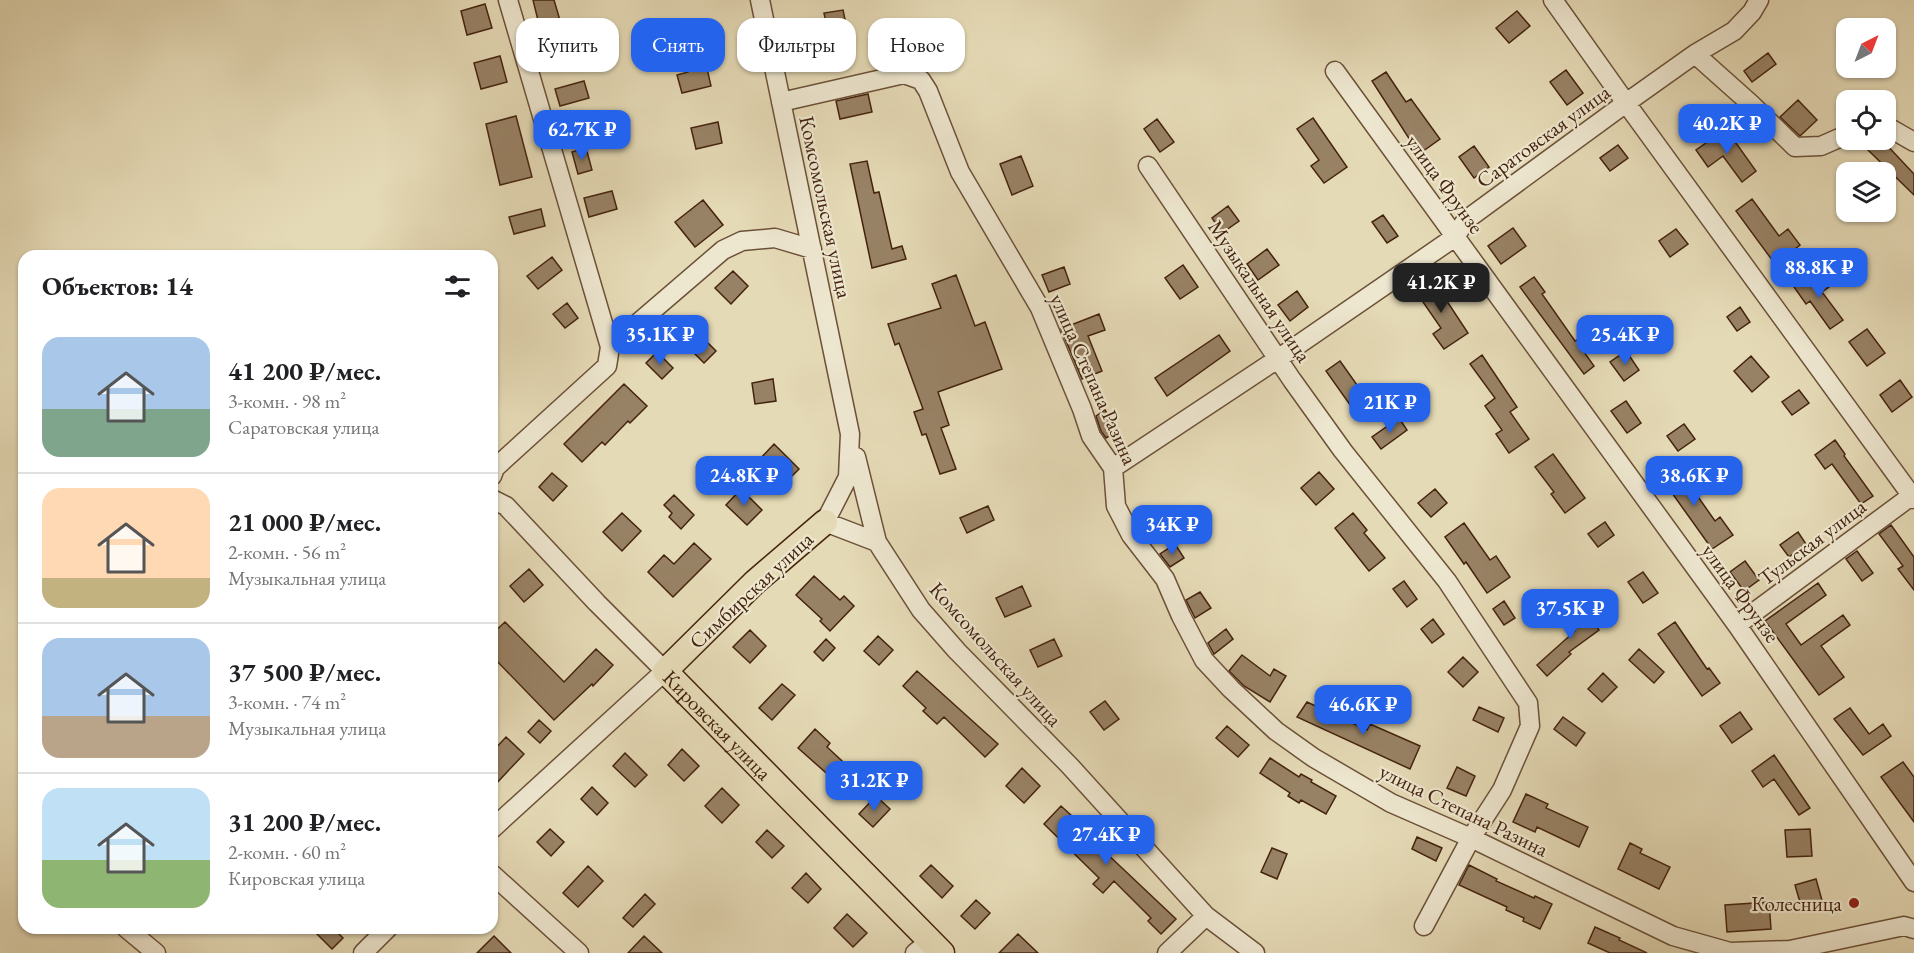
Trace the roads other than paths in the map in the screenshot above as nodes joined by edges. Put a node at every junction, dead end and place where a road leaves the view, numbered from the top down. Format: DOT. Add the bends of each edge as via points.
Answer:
graph roads {
  1 [pos="508,0"];
  2 [pos="760,0"];
  3 [pos="1553,0"];
  4 [pos="1759,0"];
  5 [pos="1695,54"];
  6 [pos="1335,71"];
  7 [pos="781,102"];
  8 [pos="1626,103"];
  9 [pos="1896,132"];
  10 [pos="1836,139"];
  11 [pos="1914,142"];
  12 [pos="1148,166"];
  13 [pos="1455,237"];
  14 [pos="812,249"];
  15 [pos="610,347"];
  16 [pos="1279,358"];
  17 [pos="850,434"];
  18 [pos="498,465"];
  19 [pos="1113,468"];
  20 [pos="1913,496"];
  21 [pos="498,502"];
  22 [pos="825,522"];
  23 [pos="877,542"];
  24 [pos="1737,625"];
  25 [pos="665,671"];
  26 [pos="498,824"];
  27 [pos="1471,838"];
  28 [pos="498,879"];
  29 [pos="1914,882"];
  30 [pos="1206,916"];
  31 [pos="1424,926"];
  32 [pos="1914,929"];
  33 [pos="133,934"];
  34 [pos="382,934"];
  35 [pos="929,949"];
  36 [pos="1718,951"];
  37 [pos="1787,952"];
  38 [pos="156,953"];
  39 [pos="363,953"];
  40 [pos="579,953"];
  41 [pos="1167,953"];
  42 [pos="1255,953"];
  1 -- 15 [label="street"];
  2 -- 7 [label="street, Комсомольская улица"];
  3 -- 8 [label="street"];
  4 -- 5 [label="street, Саратовская улица" via="1734,31"];
  5 -- 8 [label="street, Саратовская улица"];
  5 -- 10 [label="street" via="1795,147 1821,146"];
  6 -- 13 [label="street, улица Фрунзе"];
  7 -- 14 [label="street, Комсомольская улица"];
  7 -- 19 [label="street, улица Степана Разина" via="904,74 921,80 960,172 1040,308 1091,436"];
  8 -- 13 [label="street, Саратовская улица" via="1466,220"];
  8 -- 20 [label="street"];
  9 -- 11 [label="street"];
  12 -- 16 [label="street, Музыкальная улица"];
  13 -- 16 [label="street, Саратовская улица"];
  13 -- 24 [label="street, улица Фрунзе"];
  14 -- 15 [label="street" via="775,238 742,241 723,250"];
  14 -- 17 [label="street, Комсомольская улица"];
  15 -- 18 [label="street" via="607,366"];
  16 -- 19 [label="street, Саратовская улица"];
  16 -- 27 [label="street, Музыкальная улица" via="1343,451 1447,581 1528,703 1530,726 1502,790"];
  17 -- 22 [label="street, Комсомольская улица" via="848,477"];
  17 -- 23 [label="street, Комсомольская улица"];
  19 -- 27 [label="street, улица Степана Разина" via="1116,506 1131,535 1165,579 1204,660 1231,689 1276,731 1314,758 1390,803"];
  20 -- 24 [label="street, Тульская улица"];
  21 -- 25 [label="street, Кировская улица"];
  22 -- 23 [label="street"];
  22 -- 25 [label="main road, Симбирская улица" via="755,582"];
  23 -- 30 [label="street, Комсомольская улица" via="921,610 950,643 1069,765"];
  24 -- 29 [label="street, улица Фрунзе"];
  25 -- 26 [label="street, Симбирская улица"];
  25 -- 35 [label="main road, Кировская улица"];
  27 -- 31 [label="street, Музыкальная улица"];
  27 -- 36 [label="street, улица Степана Разина" via="1673,936"];
  28 -- 40 [label="street"];
  30 -- 41 [label="street"];
  30 -- 42 [label="street, Комсомольская улица"];
  32 -- 37 [label="street, улица Степана Разина" via="1904,926"];
  33 -- 38 [label="street"];
  34 -- 39 [label="street"];
  36 -- 37 [label="street, улица Степана Разина"];
}
